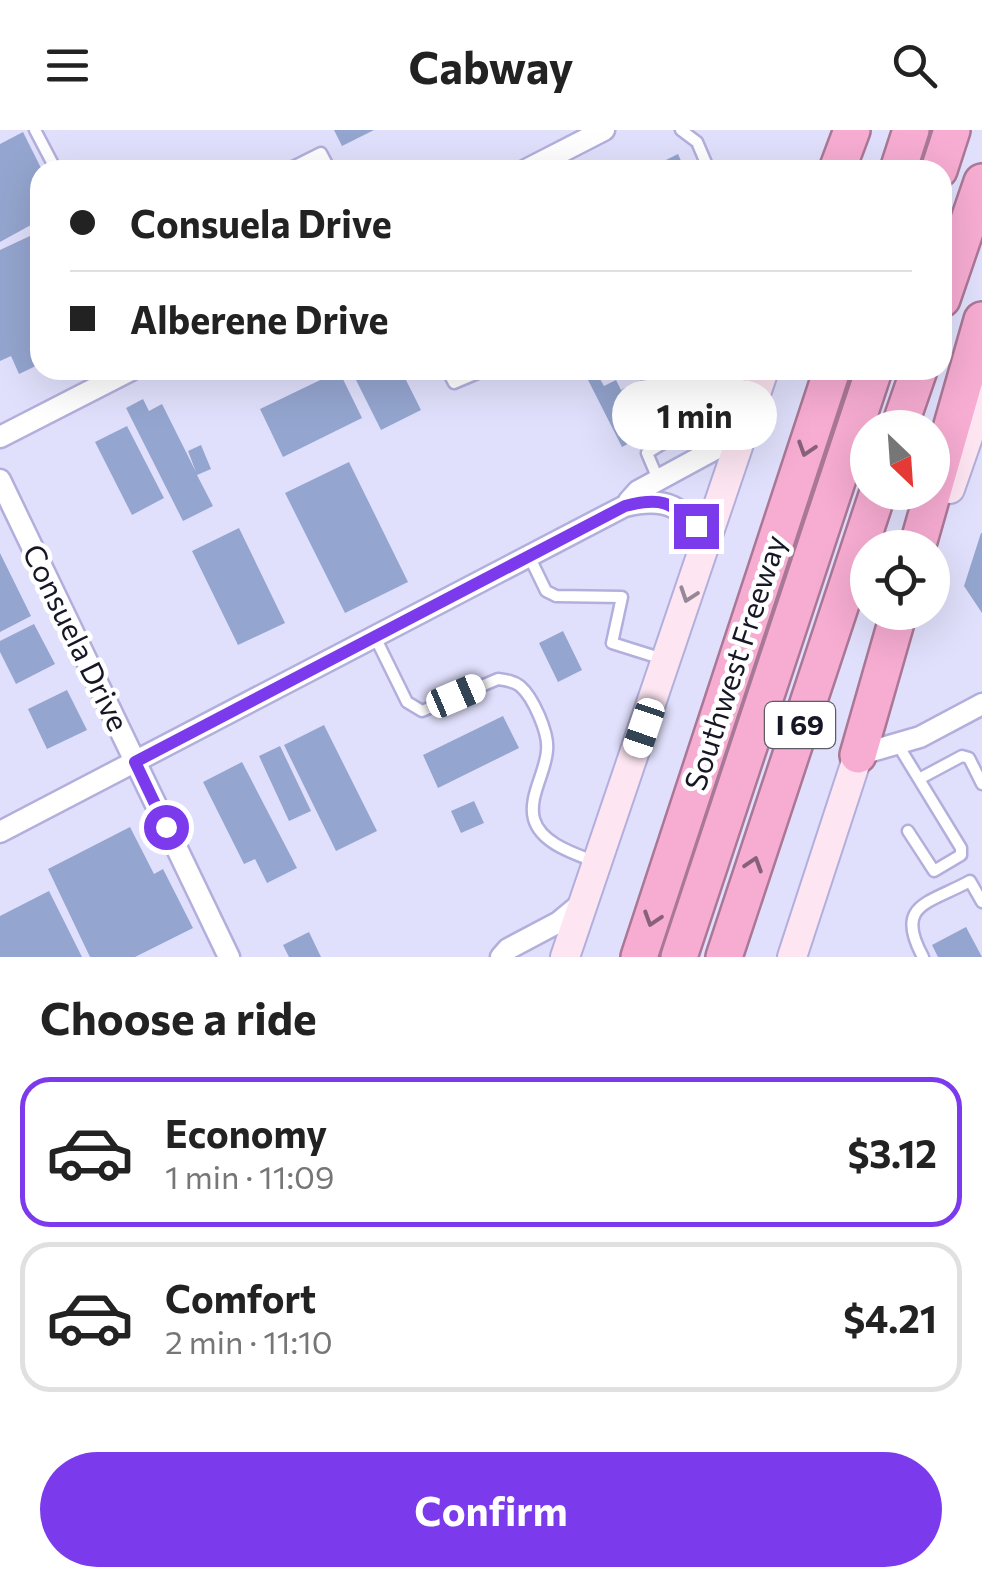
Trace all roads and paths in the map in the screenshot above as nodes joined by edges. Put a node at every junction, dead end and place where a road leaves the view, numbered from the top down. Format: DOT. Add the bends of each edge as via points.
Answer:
graph roads {
  1 [pos="35,130"];
  2 [pos="604,130"];
  3 [pos="681,130"];
  4 [pos="841,130"];
  5 [pos="852,130"];
  6 [pos="911,130"];
  7 [pos="952,130"];
  8 [pos="51,160"];
  9 [pos="546,160"];
  10 [pos="705,160"];
  11 [pos="831,160"];
  12 [pos="842,160"];
  13 [pos="901,160"];
  14 [pos="942,160"];
  15 [pos="982,182"];
  16 [pos="952,270"];
  17 [pos="982,320"];
  18 [pos="111,380"];
  19 [pos="695,380"];
  20 [pos="761,380"];
  21 [pos="829,380"];
  22 [pos="871,380"];
  23 [pos="916,380"];
  24 [pos="982,397"];
  25 [pos="905,410"];
  26 [pos="743,434"];
  27 [pos="0,437"];
  28 [pos="0,480"];
  29 [pos="659,480"];
  30 [pos="625,506"];
  31 [pos="872,510"];
  32 [pos="922,530"];
  33 [pos="936,530"];
  34 [pos="706,542"];
  35 [pos="529,556"];
  36 [pos="893,630"];
  37 [pos="901,630"];
  38 [pos="375,637"];
  39 [pos="667,660"];
  40 [pos="982,704"];
  41 [pos="898,744"];
  42 [pos="858,756"];
  43 [pos="135,762"];
  44 [pos="919,779"];
  45 [pos="982,784"];
  46 [pos="0,832"];
  47 [pos="908,832"];
  48 [pos="597,863"];
  49 [pos="584,902"];
  50 [pos="982,902"];
  51 [pos="229,957"];
  52 [pos="501,957"];
  53 [pos="565,957"];
  54 [pos="639,957"];
  55 [pos="679,957"];
  56 [pos="724,957"];
  57 [pos="792,957"];
  58 [pos="923,957"];
  1 -- 8 [label="lane"];
  2 -- 9 [label="street"];
  3 -- 10 [label="lane" via="697,142"];
  4 -- 11 [label="main road"];
  5 -- 12 [label="highway"];
  6 -- 13 [label="highway"];
  7 -- 14 [label="highway"];
  15 -- 16 [label="highway"];
  17 -- 32 [label="highway"];
  18 -- 27 [label="street"];
  19 -- 29 [label="lane" via="701,391 687,429 647,453"];
  20 -- 26 [label="main road"];
  21 -- 54 [label="highway, Southwest Freeway / I 69, one-way"];
  22 -- 55 [label="highway"];
  23 -- 25 [label="highway"];
  24 -- 33 [label="main road"];
  26 -- 29 [label="street"];
  26 -- 34 [label="main road"];
  28 -- 43 [label="street, Consuela Drive"];
  29 -- 30 [label="street"];
  30 -- 34 [label="street" via="653,499 670,505"];
  30 -- 35 [label="street"];
  56 -- 31 [label="highway, I 69, one-way"];
  34 -- 39 [label="main road, one-way"];
  35 -- 38 [label="street"];
  35 -- 39 [label="lane" via="546,591 556,596 622,597 612,644"];
  36 -- 42 [label="highway"];
  37 -- 42 [label="main road"];
  38 -- 43 [label="street"];
  38 -- 48 [label="lane" via="407,702 422,711 498,679 523,688 548,748 534,821 560,847"];
  39 -- 48 [label="main road"];
  40 -- 41 [label="street"];
  41 -- 42 [label="street"];
  41 -- 44 [label="lane"];
  42 -- 57 [label="main road"];
  43 -- 46 [label="street"];
  43 -- 51 [label="street, Consuela Drive"];
  44 -- 45 [label="lane" via="962,756"];
  44 -- 47 [label="lane" via="962,855 934,871"];
  48 -- 49 [label="main road"];
  49 -- 52 [label="street"];
  49 -- 53 [label="main road"];
  50 -- 58 [label="lane" via="970,881 918,909 910,928"];
}
